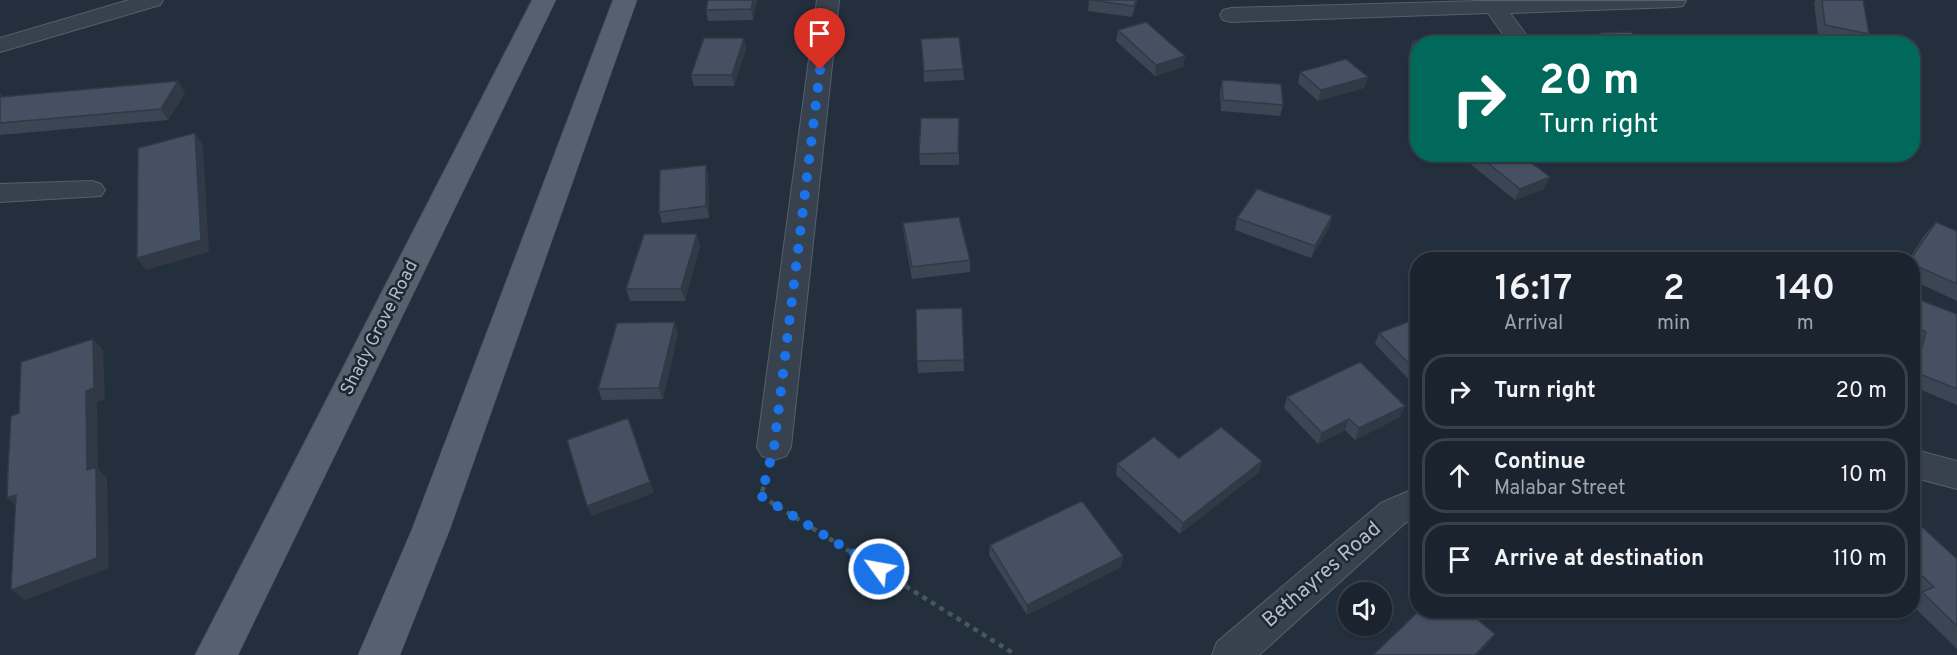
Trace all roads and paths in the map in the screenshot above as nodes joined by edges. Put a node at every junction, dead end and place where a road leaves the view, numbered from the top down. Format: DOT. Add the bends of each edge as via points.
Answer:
graph roads {
  1 [pos="152,0"];
  2 [pos="544,0"];
  3 [pos="625,0"];
  4 [pos="828,0"];
  5 [pos="1675,1"];
  6 [pos="1491,4"];
  7 [pos="1231,15"];
  8 [pos="1515,36"];
  9 [pos="0,45"];
  10 [pos="92,190"];
  11 [pos="0,193"];
  12 [pos="774,447"];
  13 [pos="1920,465"];
  14 [pos="1957,475"];
  15 [pos="1410,505"];
  16 [pos="216,655"];
  17 [pos="379,655"];
  18 [pos="1016,655"];
  19 [pos="1231,655"];
  1 -- 9 [label="street"];
  2 -- 16 [label="main road, Shady Grove Road"];
  3 -- 17 [label="main road" via="431,529"];
  4 -- 12 [label="street"];
  5 -- 6 [label="street"];
  6 -- 7 [label="street"];
  6 -- 8 [label="street"];
  10 -- 11 [label="street"];
  12 -- 18 [label="path" via="761,496"];
  13 -- 14 [label="street"];
  15 -- 19 [label="street, Bethayres Road" via="1393,513"];
}
